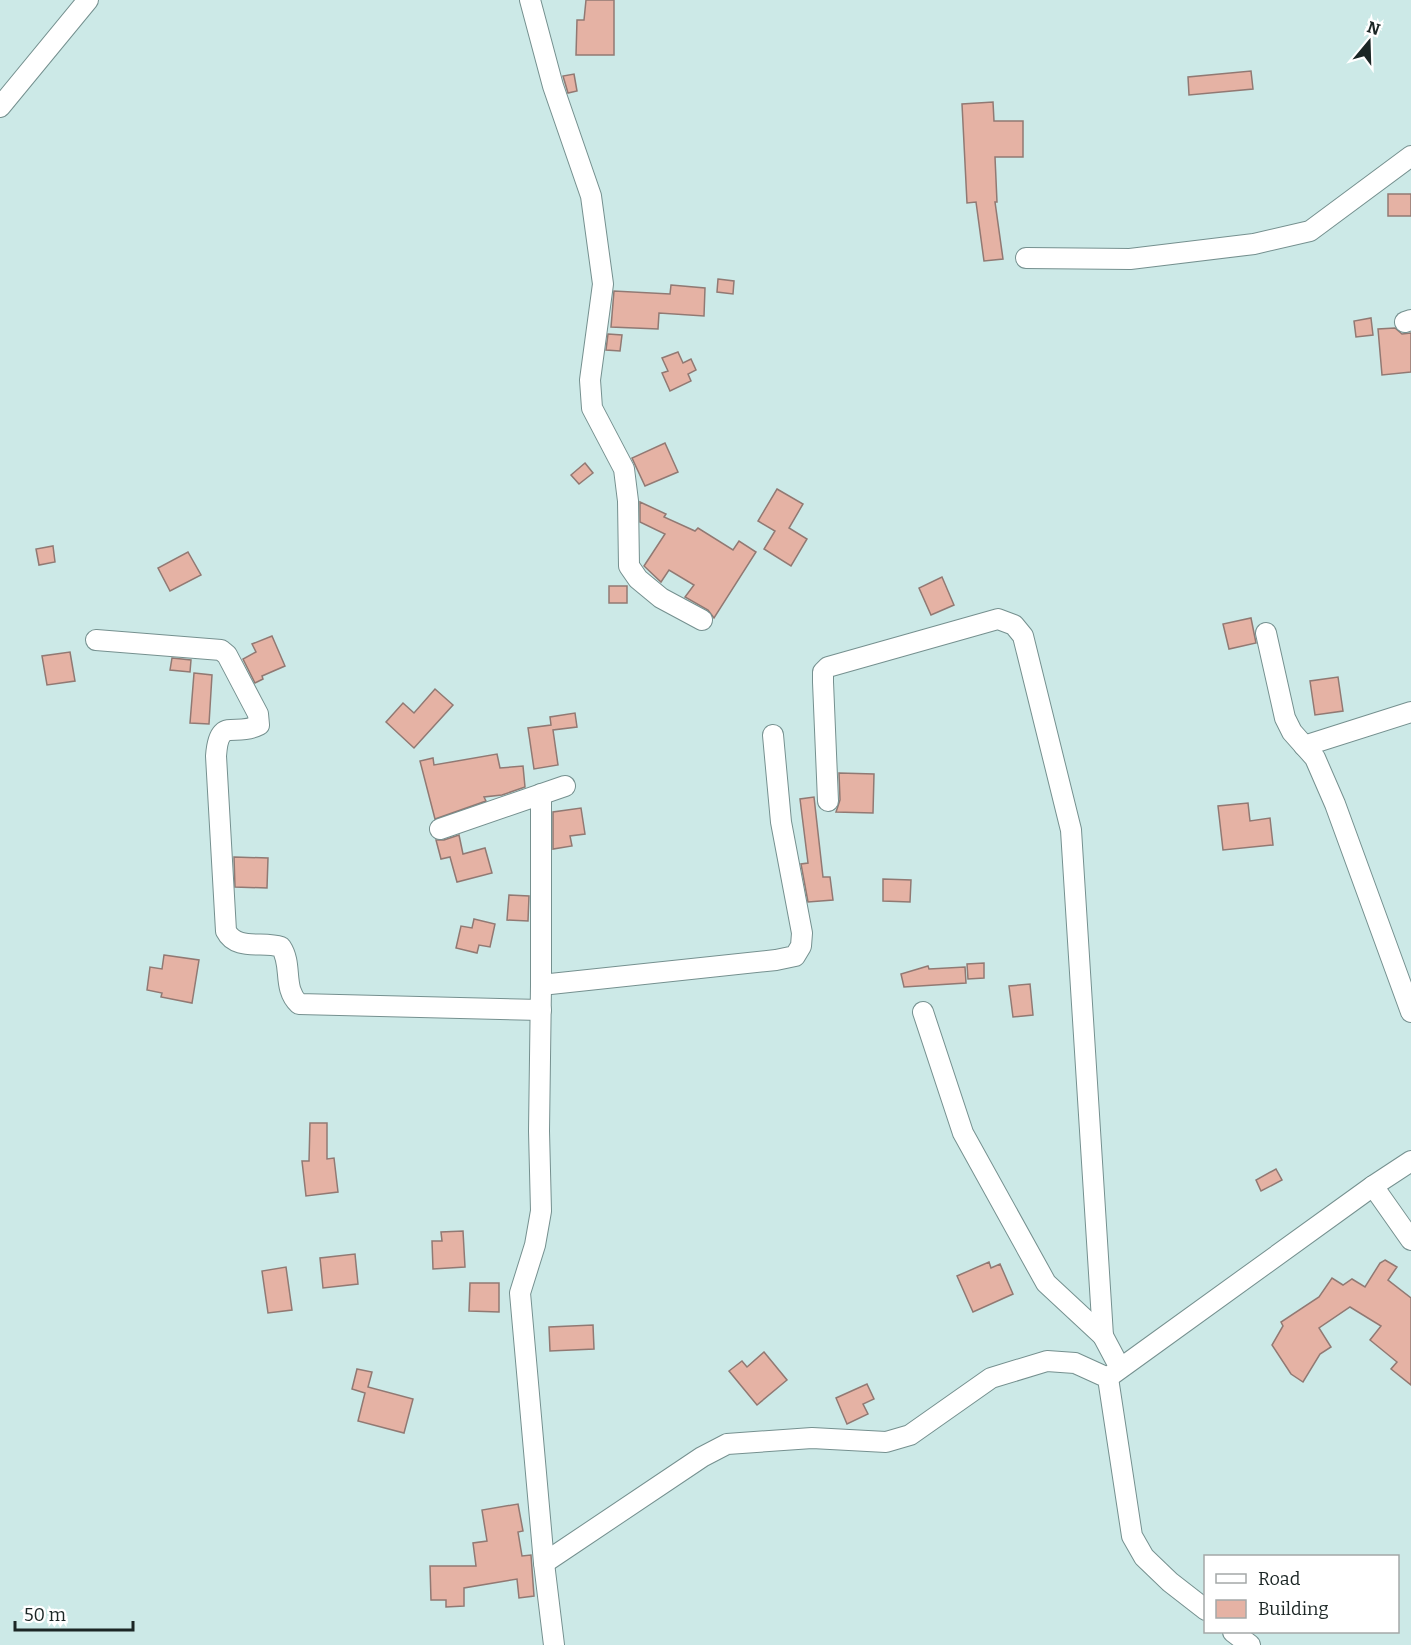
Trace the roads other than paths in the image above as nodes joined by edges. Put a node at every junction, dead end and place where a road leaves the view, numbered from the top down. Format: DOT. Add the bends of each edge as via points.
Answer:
graph roads {
  1 [pos="88,0"];
  2 [pos="530,0"];
  3 [pos="0,107"];
  4 [pos="1411,156"];
  5 [pos="1026,258"];
  6 [pos="702,620"];
  7 [pos="1266,633"];
  8 [pos="96,640"];
  9 [pos="1411,712"];
  10 [pos="772,735"];
  11 [pos="1304,746"];
  12 [pos="564,786"];
  13 [pos="541,794"];
  14 [pos="828,801"];
  15 [pos="440,829"];
  16 [pos="541,985"];
  17 [pos="541,1010"];
  18 [pos="923,1012"];
  19 [pos="1411,1012"];
  20 [pos="1411,1161"];
  21 [pos="1373,1186"];
  22 [pos="1411,1240"];
  23 [pos="1103,1336"];
  24 [pos="1114,1373"];
  25 [pos="544,1563"];
  26 [pos="1204,1608"];
  27 [pos="1234,1633"];
  28 [pos="554,1645"];
  29 [pos="1250,1645"];
  1 -- 3 [label="street"];
  2 -- 6 [label="street" via="553,86 591,196 603,284 590,380 592,408 624,469 629,566 661,598"];
  4 -- 5 [label="street" via="1310,231 1254,244 1130,259"];
  7 -- 11 [label="street" via="1285,718"];
  8 -- 17 [label="street" via="221,650 227,655 260,725 224,731 217,741 226,932 241,944 281,947 286,954 289,988 299,1004"];
  9 -- 11 [label="street"];
  10 -- 16 [label="street" via="781,822 802,933 795,956"];
  11 -- 19 [label="street" via="1315,758 1335,804"];
  12 -- 13 [label="street"];
  13 -- 15 [label="street"];
  13 -- 16 [label="street"];
  14 -- 23 [label="street" via="823,672 828,667 998,619 1014,625 1023,636 1071,830"];
  16 -- 17 [label="street"];
  17 -- 25 [label="street" via="541,1211 520,1293"];
  18 -- 23 [label="street" via="963,1133 1046,1283"];
  20 -- 21 [label="street"];
  21 -- 22 [label="street"];
  21 -- 24 [label="street"];
  23 -- 24 [label="street"];
  24 -- 25 [label="street" via="1047,1361 991,1378 910,1435 886,1442 812,1438 727,1444"];
  24 -- 26 [label="street" via="1132,1536 1144,1557"];
  25 -- 28 [label="street"];
  27 -- 29 [label="street"];
}
